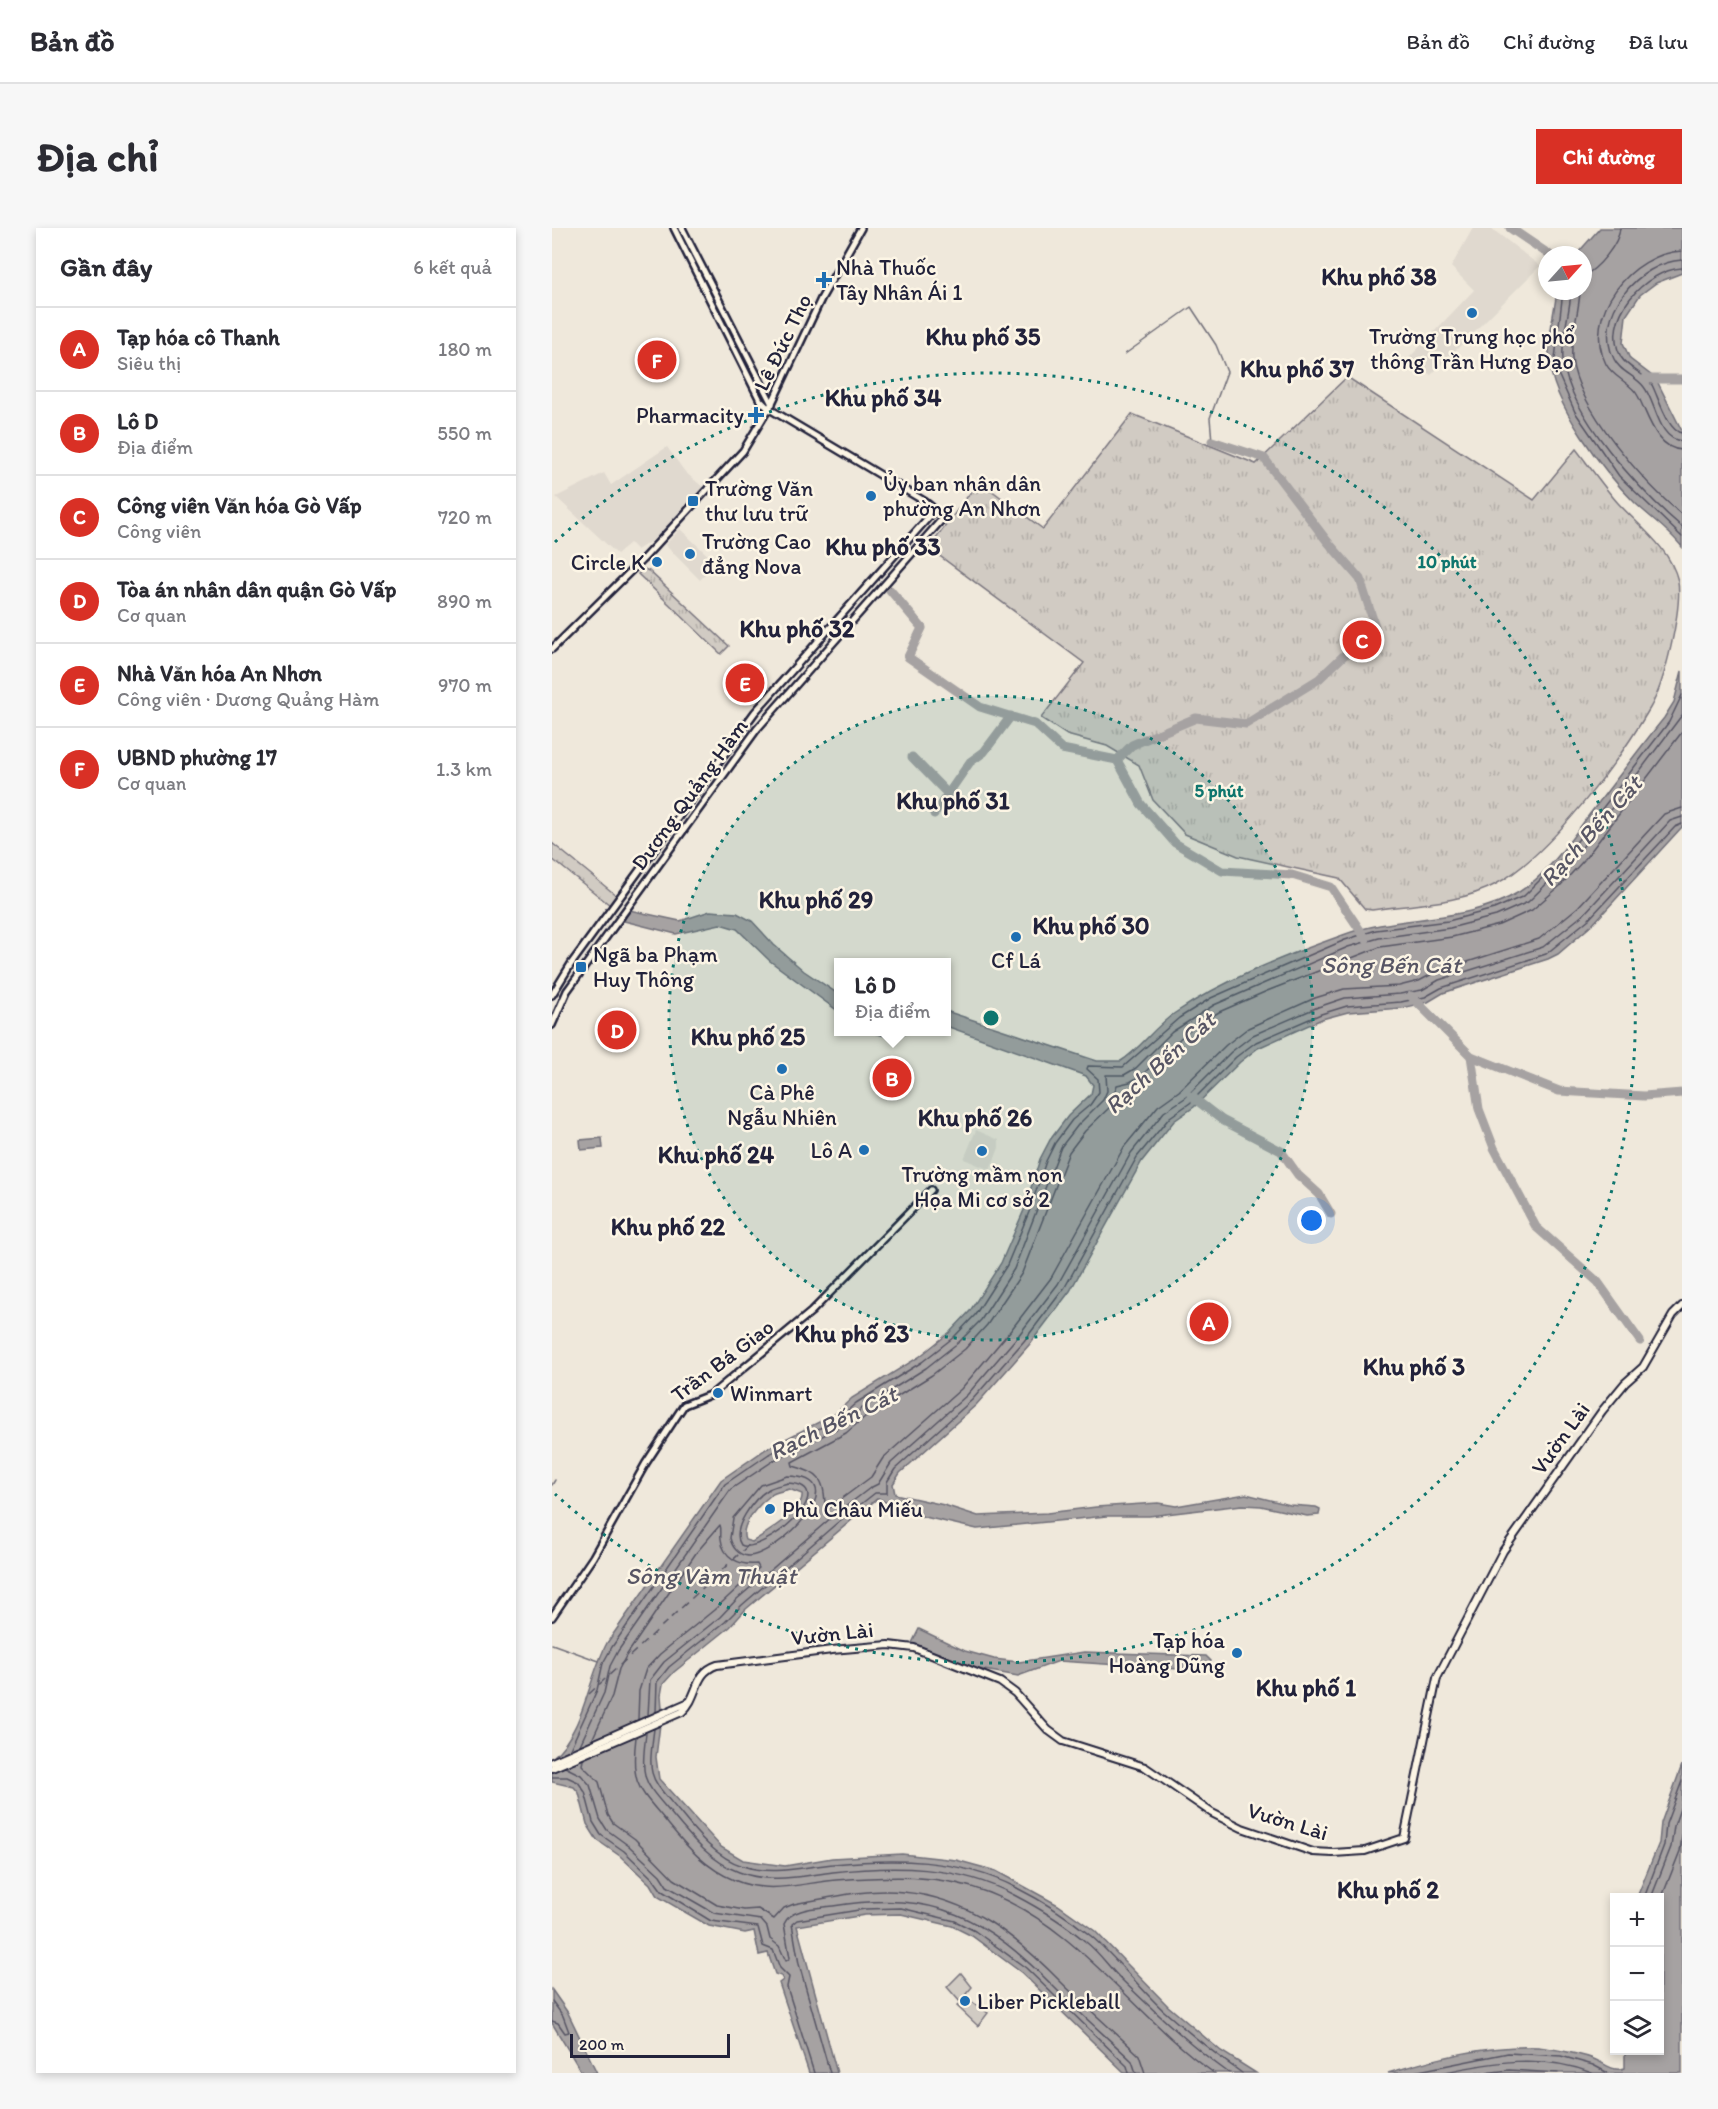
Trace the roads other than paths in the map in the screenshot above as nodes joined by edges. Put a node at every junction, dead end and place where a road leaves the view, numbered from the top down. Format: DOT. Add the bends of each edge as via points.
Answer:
graph roads {
  1 [pos="674,228"];
  2 [pos="682,228"];
  3 [pos="861,228"];
  4 [pos="770,405"];
  5 [pos="935,510"];
  6 [pos="552,649"];
  7 [pos="557,986"];
  8 [pos="567,991"];
  9 [pos="552,995"];
  10 [pos="552,1025"];
  11 [pos="931,1190"];
  12 [pos="1682,1306"];
  13 [pos="552,1617"];
  14 [pos="682,1710"];
  15 [pos="552,1762"];
  16 [pos="552,1768"];
  1 -- 4 [label="street" via="760,400"];
  2 -- 4 [label="street"];
  3 -- 4 [label="street, Lê Đức Thọ" via="821,299"];
  4 -- 5 [label="street"];
  4 -- 6 [label="street, Lê Đức Thọ" via="740,454 643,559"];
  5 -- 7 [label="street, Dương Quảng Hàm" via="755,712"];
  5 -- 8 [label="street, Dương Quảng Hàm" via="944,517 757,729"];
  7 -- 8 [label="street"];
  7 -- 9 [label="street, Dương Quảng Hàm"];
  8 -- 10 [label="street, Dương Quảng Hàm"];
  11 -- 13 [label="street, Trần Bá Giao" via="811,1312 712,1394 684,1405 593,1557"];
  12 -- 14 [label="main road, Vườn Lài" via="1643,1367 1602,1411 1503,1551 1437,1678 1404,1838 1365,1851 1333,1853 1313,1851 1242,1828 1212,1813 1145,1767 1064,1742 1000,1682 905,1646 835,1650 717,1665 701,1675 692,1698"];
  14 -- 15 [label="main road"];
  14 -- 16 [label="main road"];
}
